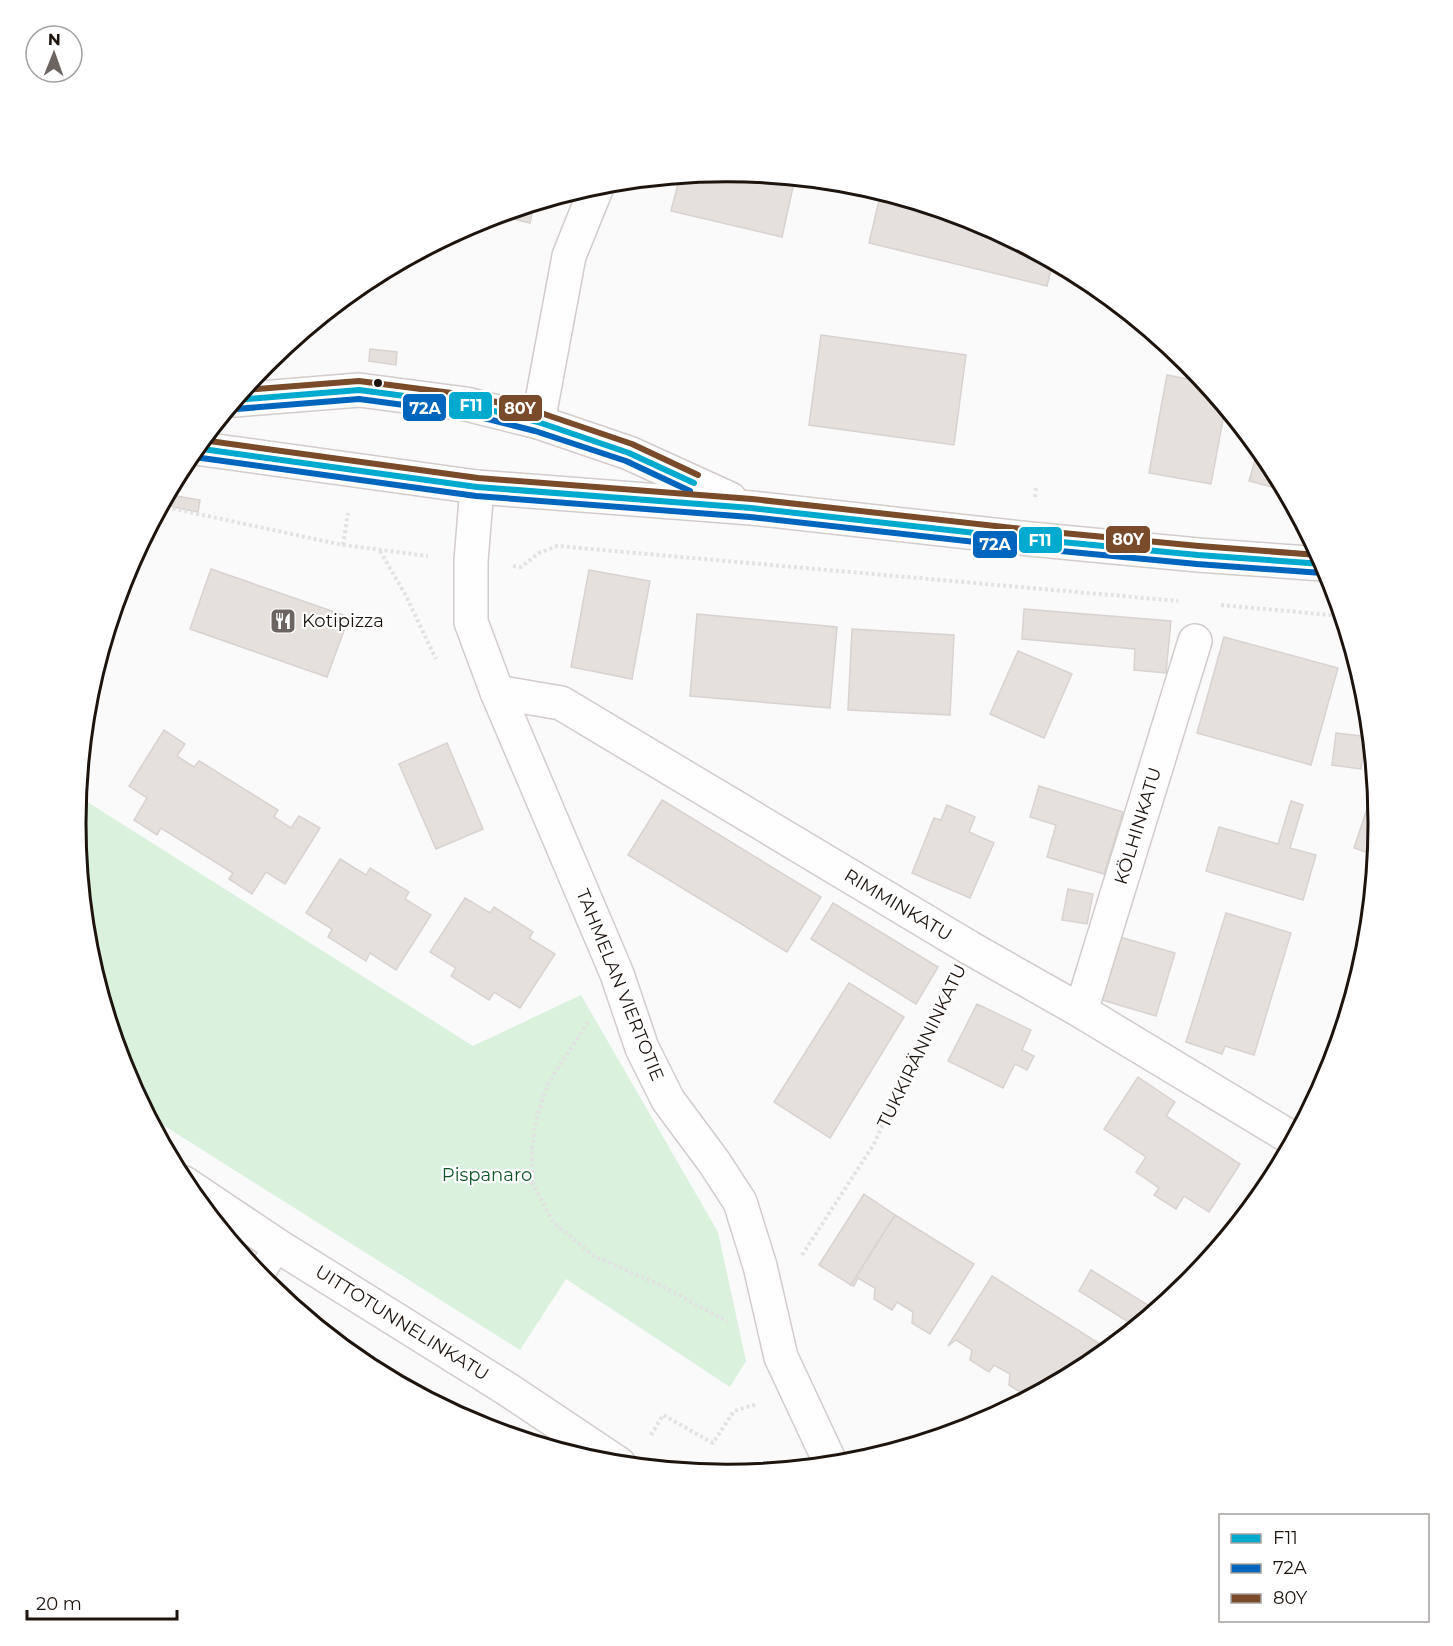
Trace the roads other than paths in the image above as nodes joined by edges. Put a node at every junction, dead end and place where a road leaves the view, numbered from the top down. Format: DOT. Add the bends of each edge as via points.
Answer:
graph roads {
  1 [pos="593,196"];
  2 [pos="246,399"];
  3 [pos="538,422"];
  4 [pos="206,450"];
  5 [pos="477,487"];
  6 [pos="751,508"];
  7 [pos="1312,563"];
  8 [pos="1194,641"];
  9 [pos="497,692"];
  10 [pos="1081,1011"];
  11 [pos="1287,1135"];
  12 [pos="208,1199"];
  13 [pos="278,1246"];
  14 [pos="265,1267"];
  15 [pos="601,1452"];
  16 [pos="827,1456"];
  1 -- 3 [label="street" via="569,256"];
  2 -- 3 [label="street" via="358,390 466,404"];
  3 -- 6 [label="street" via="629,453"];
  4 -- 5 [label="street"];
  5 -- 6 [label="street"];
  5 -- 9 [label="street, TAHMELAN VIERTOTIE" via="471,622"];
  6 -- 7 [label="street" via="1041,540"];
  8 -- 10 [label="street, KÖLHINKATU"];
  9 -- 10 [label="street, RIMMINKATU" via="561,703"];
  9 -- 16 [label="street, TAHMELAN VIERTOTIE" via="617,974 642,1048 668,1100 741,1202 781,1357"];
  10 -- 11 [label="street, RIMMINKATU"];
  12 -- 13 [label="street, UITTOTUNNELINKATU"];
  13 -- 14 [label="lane"];
  13 -- 15 [label="street, UITTOTUNNELINKATU"];
}
